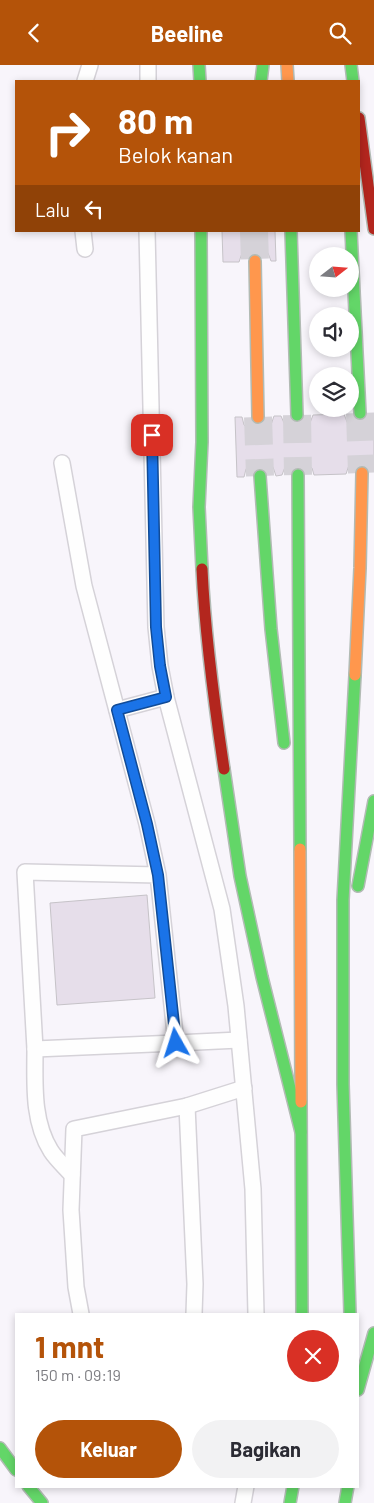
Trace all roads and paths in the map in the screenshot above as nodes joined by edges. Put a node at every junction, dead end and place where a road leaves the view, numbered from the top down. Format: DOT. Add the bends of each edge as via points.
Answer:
graph roads {
  1 [pos="90,65"];
  2 [pos="148,65"];
  3 [pos="199,65"];
  4 [pos="263,65"];
  5 [pos="287,65"];
  6 [pos="344,65"];
  7 [pos="351,65"];
  8 [pos="85,80"];
  9 [pos="148,80"];
  10 [pos="200,80"];
  11 [pos="261,80"];
  12 [pos="288,80"];
  13 [pos="344,80"];
  14 [pos="353,80"];
  15 [pos="360,126"];
  16 [pos="374,229"];
  17 [pos="83,232"];
  18 [pos="147,232"];
  19 [pos="201,232"];
  20 [pos="291,232"];
  21 [pos="351,232"];
  22 [pos="85,249"];
  23 [pos="255,261"];
  24 [pos="360,413"];
  25 [pos="297,415"];
  26 [pos="258,417"];
  27 [pos="62,463"];
  28 [pos="362,473"];
  29 [pos="298,475"];
  30 [pos="260,476"];
  31 [pos="166,697"];
  32 [pos="117,710"];
  33 [pos="374,801"];
  34 [pos="299,841"];
  35 [pos="158,875"];
  36 [pos="356,896"];
  37 [pos="354,912"];
  38 [pos="343,1003"];
  39 [pos="240,1040"];
  40 [pos="176,1043"];
  41 [pos="35,1049"];
  42 [pos="244,1088"];
  43 [pos="187,1106"];
  44 [pos="301,1132"];
  45 [pos="72,1175"];
  46 [pos="81,1313"];
  47 [pos="194,1313"];
  48 [pos="256,1313"];
  49 [pos="302,1313"];
  50 [pos="350,1313"];
  51 [pos="374,1333"];
  52 [pos="359,1386"];
  53 [pos="0,1448"];
  54 [pos="15,1469"];
  55 [pos="30,1488"];
  56 [pos="246,1488"];
  57 [pos="293,1488"];
  58 [pos="348,1488"];
  59 [pos="42,1503"];
  60 [pos="243,1503"];
  61 [pos="290,1503"];
  62 [pos="345,1503"];
  1 -- 8 [label="lane"];
  2 -- 9 [label="lane"];
  3 -- 10 [label="highway"];
  4 -- 11 [label="highway"];
  5 -- 12 [label="highway"];
  6 -- 13 [label="highway"];
  7 -- 14 [label="highway"];
  15 -- 16 [label="highway"];
  17 -- 22 [label="lane"];
  18 -- 31 [label="lane" via="156,627"];
  19 -- 44 [label="highway" via="202,442 199,507 212,689 240,877"];
  20 -- 25 [label="highway"];
  21 -- 24 [label="highway"];
  23 -- 26 [label="highway"];
  27 -- 32 [label="lane" via="84,586"];
  28 -- 38 [label="highway" via="343,900"];
  29 -- 34 [label="highway"];
  30 -- 34 [label="highway" via="271,629"];
  31 -- 32 [label="lane"];
  31 -- 39 [label="lane" via="222,909"];
  32 -- 35 [label="lane"];
  33 -- 36 [label="highway"];
  34 -- 44 [label="highway"];
  35 -- 40 [label="lane"];
  35 -- 41 [label="lane" via="25,872"];
  37 -- 38 [label="highway"];
  38 -- 50 [label="highway"];
  39 -- 40 [label="lane"];
  39 -- 42 [label="lane"];
  40 -- 41 [label="lane"];
  41 -- 45 [label="lane" via="36,1107 42,1131 51,1151"];
  42 -- 43 [label="lane"];
  42 -- 48 [label="lane" via="253,1189"];
  43 -- 45 [label="lane" via="74,1129"];
  43 -- 47 [label="lane"];
  44 -- 49 [label="highway"];
  45 -- 46 [label="lane" via="71,1210"];
  51 -- 52 [label="highway"];
  53 -- 54 [label="highway"];
  55 -- 59 [label="highway"];
  56 -- 60 [label="lane"];
  57 -- 61 [label="highway"];
  58 -- 62 [label="highway"];
}
